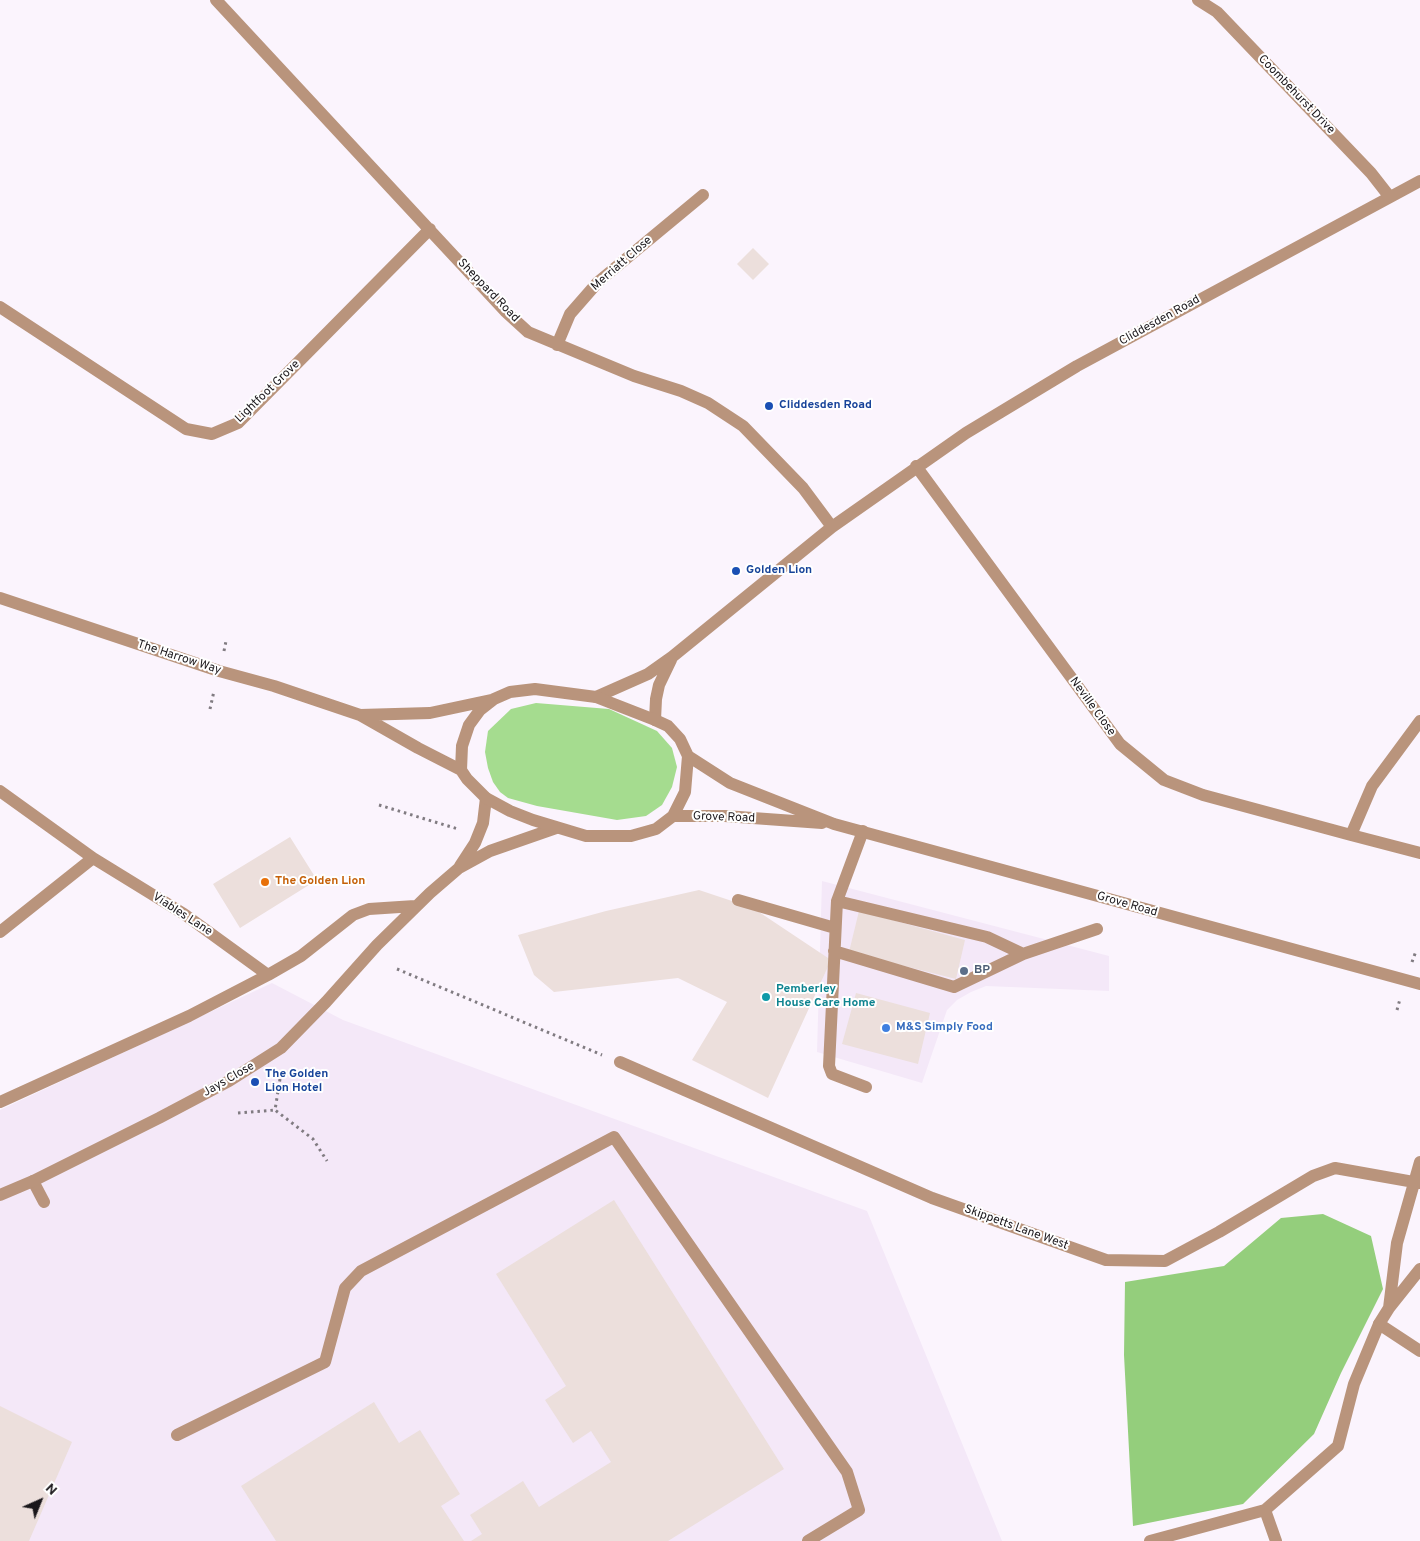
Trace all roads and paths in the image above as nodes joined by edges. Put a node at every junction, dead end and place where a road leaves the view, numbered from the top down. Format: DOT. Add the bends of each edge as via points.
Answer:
graph roads {
  1 [pos="216,0"];
  2 [pos="1198,0"];
  3 [pos="1420,181"];
  4 [pos="703,195"];
  5 [pos="1389,196"];
  6 [pos="430,229"];
  7 [pos="0,307"];
  8 [pos="557,345"];
  9 [pos="916,466"];
  10 [pos="832,527"];
  11 [pos="0,598"];
  12 [pos="672,657"];
  13 [pos="596,697"];
  14 [pos="494,700"];
  15 [pos="360,715"];
  16 [pos="655,720"];
  17 [pos="1420,721"];
  18 [pos="688,756"];
  19 [pos="461,770"];
  20 [pos="0,791"];
  21 [pos="486,798"];
  22 [pos="379,805"];
  23 [pos="673,816"];
  24 [pos="834,824"];
  25 [pos="556,828"];
  26 [pos="458,829"];
  27 [pos="862,831"];
  28 [pos="1351,835"];
  29 [pos="1420,853"];
  30 [pos="93,858"];
  31 [pos="459,868"];
  32 [pos="738,900"];
  33 [pos="837,900"];
  34 [pos="415,906"];
  35 [pos="835,928"];
  36 [pos="1097,929"];
  37 [pos="0,932"];
  38 [pos="834,952"];
  39 [pos="1023,954"];
  40 [pos="397,969"];
  41 [pos="268,975"];
  42 [pos="1420,984"];
  43 [pos="620,1062"];
  44 [pos="280,1079"];
  45 [pos="866,1087"];
  46 [pos="0,1102"];
  47 [pos="275,1110"];
  48 [pos="238,1113"];
  49 [pos="327,1161"];
  50 [pos="1420,1162"];
  51 [pos="33,1180"];
  52 [pos="1417,1182"];
  53 [pos="0,1195"];
  54 [pos="44,1202"];
  55 [pos="1420,1268"];
  56 [pos="1389,1308"];
  57 [pos="1379,1324"];
  58 [pos="1420,1351"];
  59 [pos="177,1435"];
  60 [pos="1264,1510"];
  61 [pos="808,1541"];
  62 [pos="1150,1541"];
  63 [pos="1276,1541"];
  1 -- 6 [label="street, Sheppard Road"];
  2 -- 5 [label="street, Coombehurst Drive" via="1217,12"];
  3 -- 5 [label="street, Cliddesden Road"];
  4 -- 8 [label="street, Merriatt Close" via="598,282 570,314"];
  5 -- 9 [label="street, Cliddesden Road" via="1077,366"];
  6 -- 7 [label="street, Lightfoot Grove" via="238,423 212,434 186,430"];
  6 -- 8 [label="street, Sheppard Road" via="505,311 528,332"];
  8 -- 10 [label="street, Sheppard Road" via="681,391 708,403 743,426 803,488"];
  9 -- 10 [label="street, Cliddesden Road"];
  9 -- 28 [label="street, Neville Close" via="1120,744 1131,754 1164,780 1195,792"];
  10 -- 12 [label="street, Cliddesden Road"];
  11 -- 15 [label="street, The Harrow Way"];
  12 -- 13 [label="street, Cliddesden Road" via="648,674"];
  12 -- 16 [label="street, Cliddesden Road" via="659,685"];
  13 -- 14 [label="street" via="534,689 510,692"];
  13 -- 16 [label="street"];
  14 -- 15 [label="street, The Harrow Way" via="430,713"];
  14 -- 19 [label="street" via="480,710 469,725 462,746"];
  15 -- 19 [label="street, The Harrow Way"];
  16 -- 18 [label="street" via="668,726 680,739"];
  17 -- 28 [label="street" via="1372,786"];
  18 -- 23 [label="street" via="685,792"];
  18 -- 24 [label="street, Grove Road" via="730,783"];
  19 -- 21 [label="street"];
  20 -- 30 [label="street, Viables Lane"];
  21 -- 25 [label="street"];
  21 -- 31 [label="street, Jays Close" via="483,824"];
  22 -- 26 [label="path"];
  23 -- 24 [label="street, Grove Road" via="726,816"];
  23 -- 25 [label="street" via="656,829 631,836 586,836"];
  24 -- 27 [label="street, Grove Road"];
  25 -- 31 [label="street, Jays Close" via="490,851"];
  27 -- 33 [label="street"];
  27 -- 42 [label="street, Grove Road"];
  28 -- 29 [label="street, Neville Close"];
  30 -- 37 [label="street"];
  30 -- 41 [label="street, Viables Lane" via="184,914"];
  31 -- 34 [label="street, Jays Close"];
  32 -- 35 [label="street"];
  33 -- 35 [label="street"];
  33 -- 39 [label="street" via="987,937"];
  34 -- 41 [label="street" via="369,909 353,915 301,956"];
  34 -- 51 [label="street, Jays Close" via="280,1048 229,1081 160,1118"];
  35 -- 38 [label="street"];
  36 -- 39 [label="street"];
  38 -- 39 [label="street" via="954,987"];
  38 -- 45 [label="street" via="829,1066 832,1074"];
  40 -- 43 [label="path"];
  41 -- 46 [label="street" via="189,1016"];
  43 -- 52 [label="street, Skippetts Lane West" via="932,1198 1106,1260 1164,1261 1313,1176 1335,1168"];
  44 -- 47 [label="path"];
  47 -- 48 [label="path"];
  47 -- 49 [label="path" via="313,1139"];
  50 -- 52 [label="street"];
  51 -- 53 [label="street, Jays Close"];
  51 -- 54 [label="street"];
  52 -- 56 [label="street" via="1397,1243"];
  55 -- 56 [label="street"];
  56 -- 57 [label="street"];
  57 -- 58 [label="street"];
  57 -- 60 [label="street" via="1354,1384 1338,1446"];
  59 -- 61 [label="street" via="325,1362 345,1288 361,1272 614,1137 847,1472 859,1510"];
  60 -- 62 [label="street"];
  60 -- 63 [label="street"];
}
